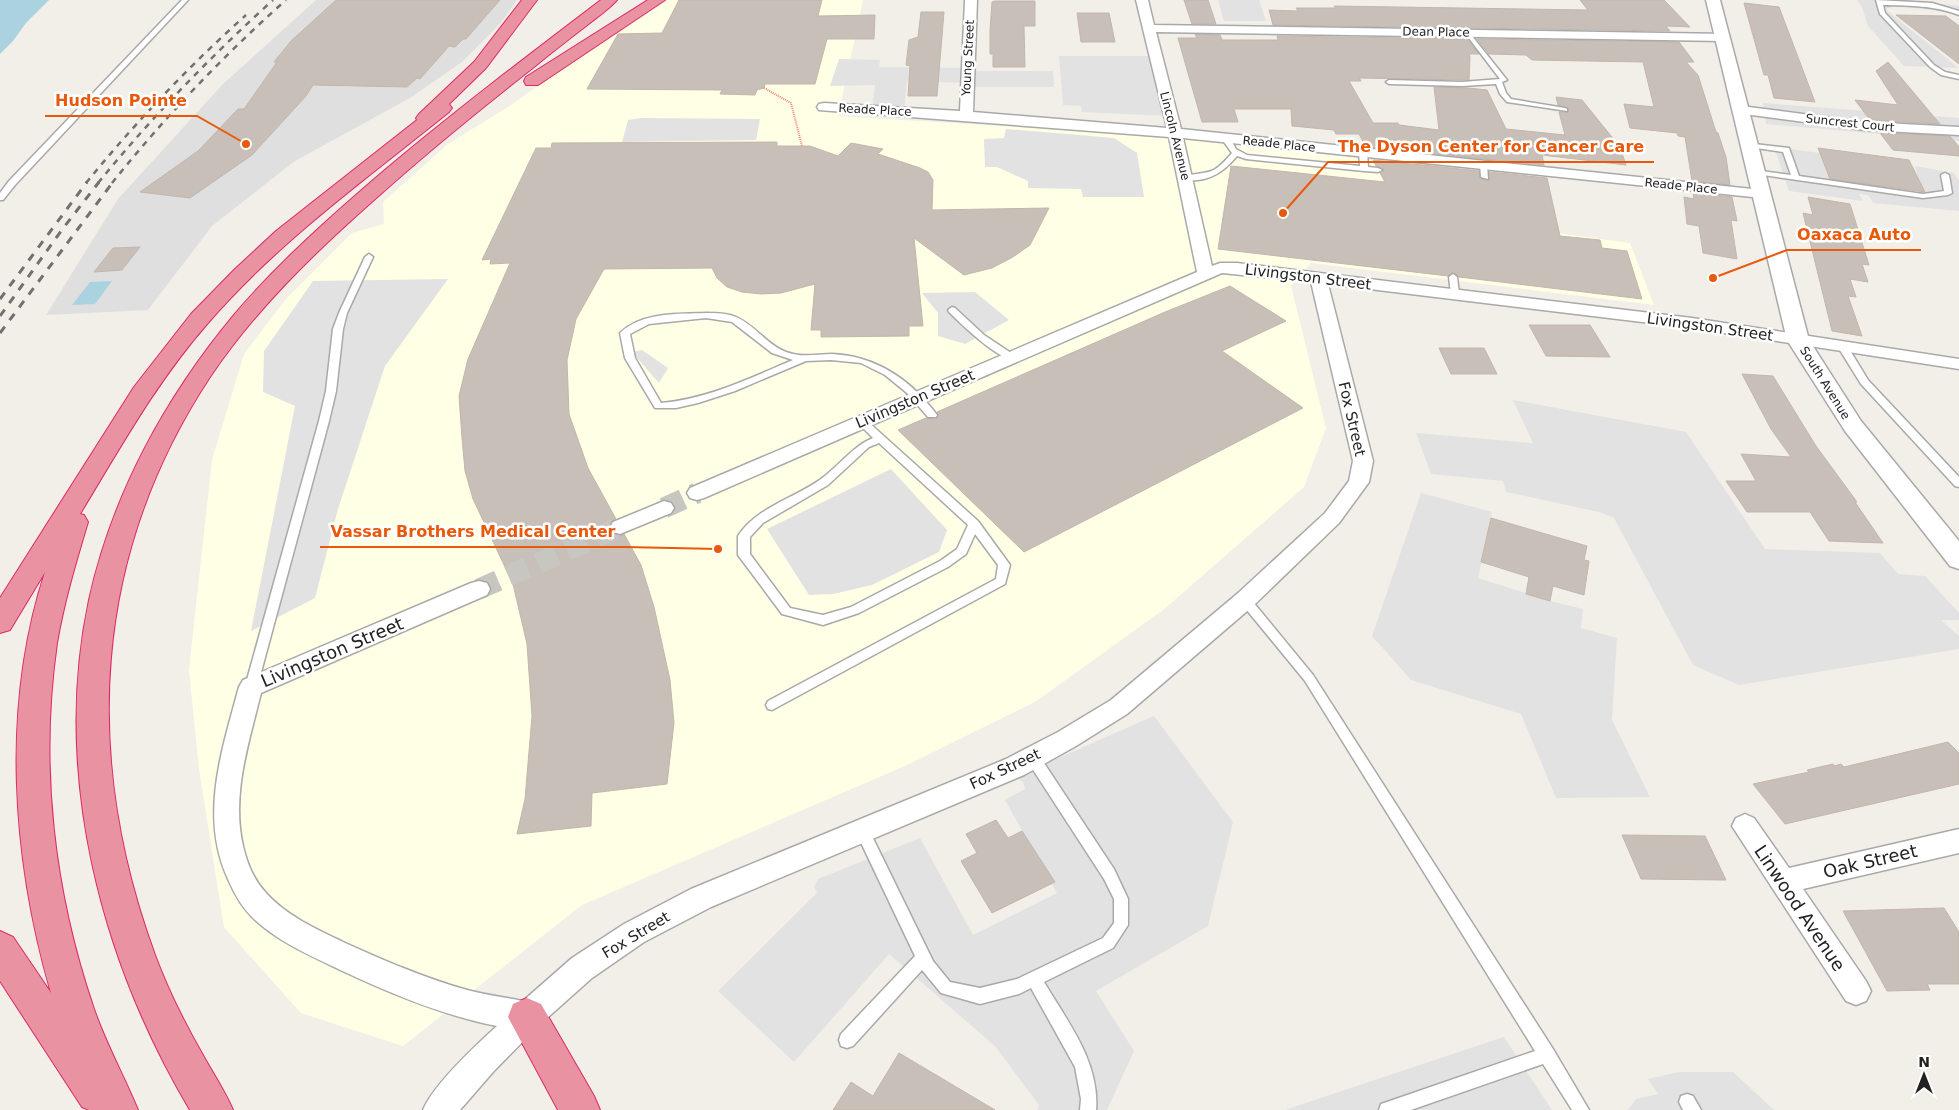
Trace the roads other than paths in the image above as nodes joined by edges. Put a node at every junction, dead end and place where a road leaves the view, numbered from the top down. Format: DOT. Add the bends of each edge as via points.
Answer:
graph roads {
  1 [pos="185,0"];
  2 [pos="530,0"];
  3 [pos="587,0"];
  4 [pos="610,0"];
  5 [pos="658,0"];
  6 [pos="971,0"];
  7 [pos="1142,0"];
  8 [pos="1713,0"];
  9 [pos="1880,1"];
  10 [pos="1885,17"];
  11 [pos="1959,17"];
  12 [pos="1900,18"];
  13 [pos="1149,28"];
  14 [pos="1468,33"];
  15 [pos="1723,37"];
  16 [pos="1959,77"];
  17 [pos="1388,82"];
  18 [pos="1498,82"];
  19 [pos="824,108"];
  20 [pos="1565,110"];
  21 [pos="1740,110"];
  22 [pos="966,115"];
  23 [pos="1174,132"];
  24 [pos="1959,132"];
  25 [pos="406,136"];
  26 [pos="1226,138"];
  27 [pos="1750,145"];
  28 [pos="1363,152"];
  29 [pos="1236,153"];
  30 [pos="1364,169"];
  31 [pos="1378,170"];
  32 [pos="395,172"];
  33 [pos="1756,172"];
  34 [pos="1945,175"];
  35 [pos="1186,178"];
  36 [pos="1796,178"];
  37 [pos="1762,194"];
  38 [pos="0,198"];
  39 [pos="369,258"];
  40 [pos="1205,273"];
  41 [pos="1453,277"];
  42 [pos="1318,278"];
  43 [pos="1455,294"];
  44 [pos="952,310"];
  45 [pos="1798,340"];
  46 [pos="1843,347"];
  47 [pos="1010,357"];
  48 [pos="803,359"];
  49 [pos="1959,364"];
  50 [pos="917,398"];
  51 [pos="932,415"];
  52 [pos="862,422"];
  53 [pos="879,438"];
  54 [pos="109,448"];
  55 [pos="1959,483"];
  56 [pos="697,493"];
  57 [pos="664,508"];
  58 [pos="974,524"];
  59 [pos="620,527"];
  60 [pos="1959,559"];
  61 [pos="479,589"];
  62 [pos="1245,600"];
  63 [pos="0,622"];
  64 [pos="250,687"];
  65 [pos="772,705"];
  66 [pos="1033,758"];
  67 [pos="1745,826"];
  68 [pos="862,830"];
  69 [pos="1959,841"];
  70 [pos="1782,882"];
  71 [pos="0,949"];
  72 [pos="924,957"];
  73 [pos="1034,979"];
  74 [pos="1856,991"];
  75 [pos="527,1017"];
  76 [pos="847,1040"];
  77 [pos="1547,1054"];
  78 [pos="108,1110"];
  79 [pos="118,1110"];
  80 [pos="213,1110"];
  81 [pos="439,1110"];
  82 [pos="580,1110"];
  83 [pos="1088,1110"];
  84 [pos="1388,1110"];
  85 [pos="1581,1110"];
  1 -- 38 [label="lane"];
  2 -- 25 [label="highway" via="480,65"];
  3 -- 25 [label="highway"];
  4 -- 32 [label="highway" via="472,107"];
  5 -- 32 [label="highway"];
  6 -- 22 [label="street, Young Street"];
  7 -- 13 [label="street, Lincoln Avenue"];
  8 -- 15 [label="street, South Avenue"];
  9 -- 10 [label="lane"];
  9 -- 11 [label="lane" via="1956,10"];
  10 -- 12 [label="lane"];
  10 -- 16 [label="lane" via="1932,66 1944,74"];
  13 -- 14 [label="street, Dean Place"];
  13 -- 23 [label="street, Lincoln Avenue"];
  14 -- 15 [label="street, Dean Place"];
  14 -- 18 [label="lane" via="1504,80"];
  15 -- 21 [label="street, South Avenue"];
  17 -- 18 [label="lane"];
  18 -- 20 [label="lane" via="1509,101"];
  19 -- 22 [label="street, Reade Place"];
  21 -- 24 [label="street, Suncrest Court" via="1865,126"];
  21 -- 27 [label="street, South Avenue"];
  22 -- 23 [label="street, Reade Place"];
  23 -- 26 [label="street, Reade Place"];
  23 -- 35 [label="street, Lincoln Avenue"];
  25 -- 54 [label="highway" via="283,235 220,296 142,392"];
  26 -- 28 [label="street, Reade Place"];
  26 -- 29 [label="lane"];
  27 -- 33 [label="street, South Avenue"];
  27 -- 36 [label="lane" via="1786,150"];
  28 -- 30 [label="lane"];
  28 -- 37 [label="street, Reade Place" via="1484,171"];
  29 -- 30 [label="lane" via="1246,157"];
  29 -- 35 [label="lane" via="1220,172 1202,178"];
  30 -- 31 [label="lane"];
  32 -- 80 [label="highway" via="277,281 201,372 169,424 140,482 116,545 100,614 91,690 91,730 107,858 119,904 154,999"];
  33 -- 36 [label="lane"];
  33 -- 37 [label="street, South Avenue"];
  34 -- 36 [label="lane" via="1948,193 1923,196"];
  35 -- 40 [label="street, Lincoln Avenue"];
  37 -- 45 [label="street, South Avenue"];
  39 -- 64 [label="lane" via="338,329 324,421"];
  40 -- 42 [label="street, Livingston Street" via="1220,268 1237,268"];
  40 -- 47 [label="street, Livingston Street"];
  41 -- 43 [label="lane"];
  42 -- 43 [label="street, Livingston Street"];
  42 -- 62 [label="street, Fox Street" via="1363,461 1359,482 1332,518"];
  43 -- 45 [label="street, Livingston Street" via="1692,323"];
  44 -- 47 [label="lane" via="980,337"];
  45 -- 46 [label="street, Livingston Street"];
  45 -- 60 [label="street, South Avenue" via="1816,374 1847,419"];
  46 -- 49 [label="street, Livingston Street"];
  46 -- 55 [label="lane" via="1864,382"];
  47 -- 50 [label="street, Livingston Street"];
  48 -- 48 [label="lane" via="781,354 735,320 726,317 693,316 647,321 625,333 630,358 658,406 676,406 720,393"];
  48 -- 50 [label="lane" via="831,357 867,361 888,371"];
  50 -- 51 [label="lane"];
  50 -- 52 [label="street, Livingston Street"];
  52 -- 53 [label="lane"];
  52 -- 56 [label="street, Livingston Street"];
  53 -- 58 [label="lane"];
  53 -- 58 [label="lane" via="865,445 824,482 759,520 744,536 744,555 786,611 823,620 855,610 944,564 962,551"];
  54 -- 63 [label="highway"];
  54 -- 79 [label="highway" via="68,544 48,613 36,690 32,774 39,862 60,958 85,1036"];
  57 -- 59 [label="street"];
  58 -- 65 [label="lane" via="1004,565 1001,581"];
  61 -- 64 [label="street, Livingston Street"];
  62 -- 66 [label="street, Fox Street" via="1119,707"];
  62 -- 77 [label="lane" via="1309,678"];
  64 -- 75 [label="street, Livingston Street" via="229,781 228,835 234,862 245,886 262,908 315,943 385,975 466,1004"];
  66 -- 68 [label="street, Fox Street"];
  66 -- 73 [label="lane" via="1109,874 1121,899 1121,925 1108,943"];
  67 -- 70 [label="street, Linwood Avenue"];
  68 -- 72 [label="lane"];
  68 -- 75 [label="street, Fox Street" via="701,898 634,933 582,968"];
  69 -- 70 [label="street, Oak Street"];
  70 -- 74 [label="street, Linwood Avenue"];
  71 -- 78 [label="highway"];
  72 -- 73 [label="lane" via="946,988 980,996"];
  72 -- 76 [label="lane"];
  73 -- 83 [label="lane" via="1083,1065"];
  75 -- 81 [label="street, Fox Street"];
  75 -- 82 [label="highway"];
  77 -- 84 [label="lane"];
  77 -- 85 [label="lane"];
}
